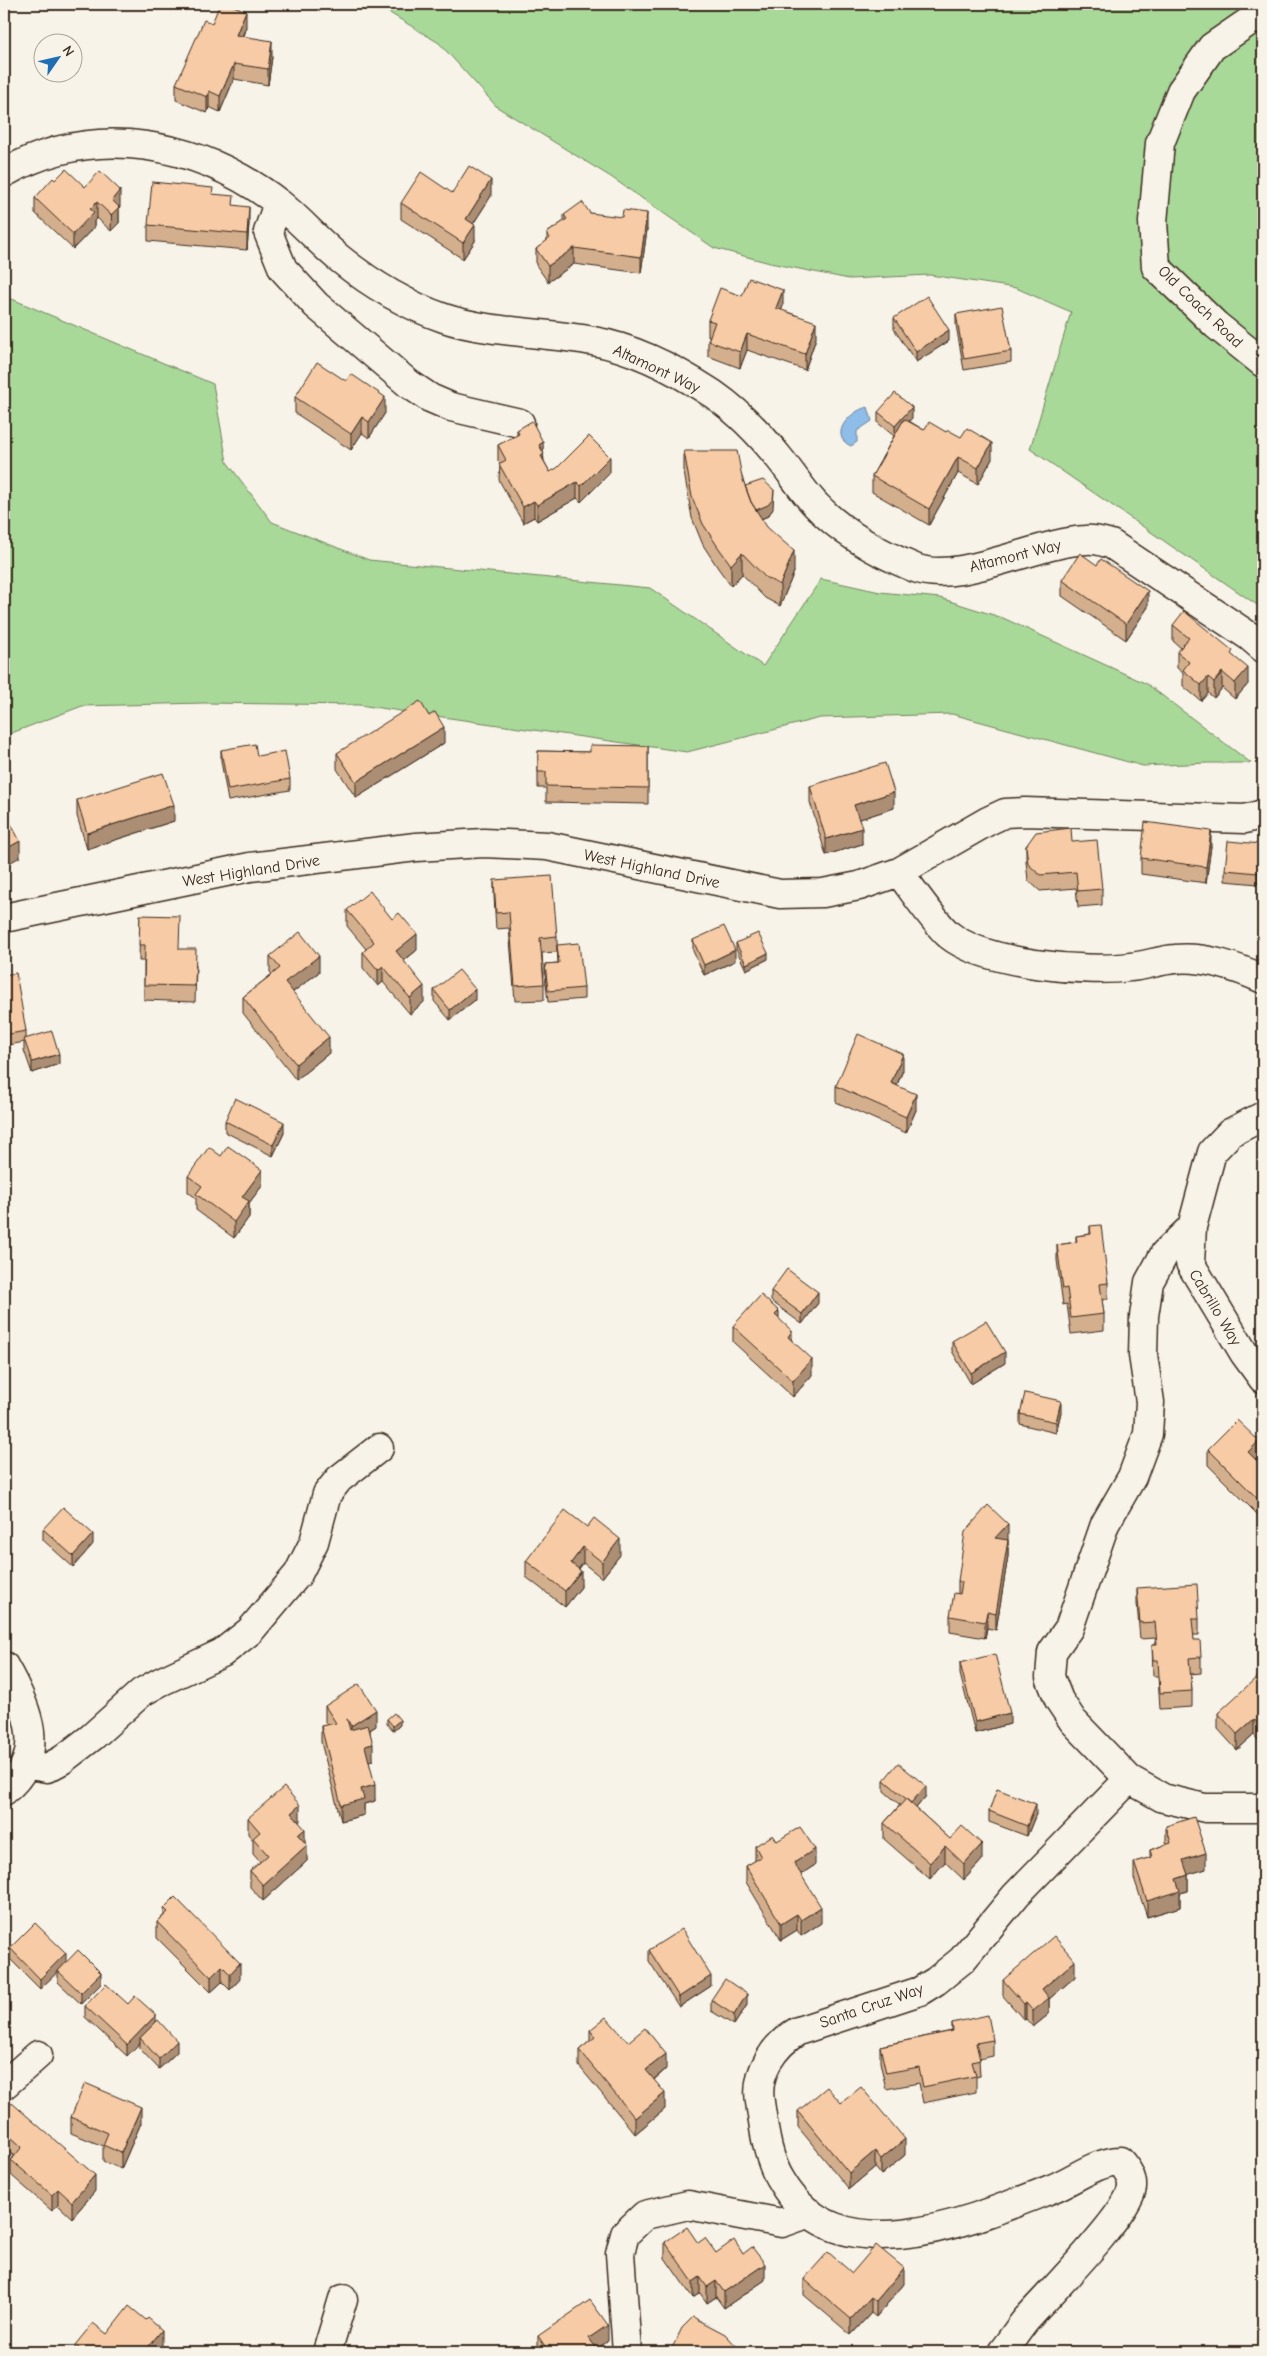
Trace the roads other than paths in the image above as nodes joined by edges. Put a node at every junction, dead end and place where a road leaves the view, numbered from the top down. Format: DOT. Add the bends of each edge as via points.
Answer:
graph roads {
  1 [pos="1263,12"];
  2 [pos="4,173"];
  3 [pos="278,203"];
  4 [pos="1263,362"];
  5 [pos="520,422"];
  6 [pos="1263,648"];
  7 [pos="1263,814"];
  8 [pos="899,872"];
  9 [pos="4,918"];
  10 [pos="1263,979"];
  11 [pos="1263,1116"];
  12 [pos="1192,1227"];
  13 [pos="1263,1380"];
  14 [pos="379,1448"];
  15 [pos="4,1666"];
  16 [pos="26,1764"];
  17 [pos="1129,1779"];
  18 [pos="4,1791"];
  19 [pos="1263,1808"];
  20 [pos="38,2054"];
  21 [pos="4,2085"];
  22 [pos="810,2213"];
  23 [pos="343,2298"];
  24 [pos="327,2352"];
  25 [pos="627,2352"];
  26 [pos="1002,2352"];
  1 -- 4 [label="street, Old Coach Road" via="1212,47 1181,91 1160,143 1153,222 1156,267 1216,325"];
  2 -- 3 [label="street, Altamont Way" via="48,153 98,144 149,145 200,158"];
  3 -- 5 [label="street" via="268,232 283,269 316,306 430,398 451,407"];
  3 -- 6 [label="street, Altamont Way" via="379,287 423,309 446,319 596,342 634,354 713,394 753,428 828,517 857,540 918,570 968,568 1045,546 1090,539 1111,544 1250,636"];
  7 -- 8 [label="street" via="1245,819 1006,813"];
  8 -- 9 [label="street, West Highland Drive" via="859,886 823,893 780,894 547,846 484,843 416,847 250,866"];
  8 -- 10 [label="street" via="949,935 973,949 1047,966 1083,969 1129,968 1176,959 1208,961 1238,968"];
  11 -- 12 [label="street" via="1230,1133 1212,1152"];
  12 -- 13 [label="street, Cabrillo Way" via="1190,1264"];
  12 -- 17 [label="street" via="1165,1253 1149,1282 1143,1355 1150,1402 1148,1434 1132,1477 1105,1524 1069,1628 1052,1652 1050,1677 1058,1700 1073,1721"];
  14 -- 16 [label="street" via="339,1479 327,1494 314,1542 298,1574 250,1631 222,1653 142,1692 62,1760 47,1768"];
  15 -- 16 [label="street" via="19,1692 32,1737"];
  16 -- 18 [label="street" via="17,1780"];
  17 -- 19 [label="street" via="1163,1798 1205,1808"];
  17 -- 22 [label="street, Santa Cruz Way" via="1016,1895 962,1960 936,1981 920,1991 870,2009 814,2024 784,2039 776,2048 764,2068 759,2093 766,2140 782,2182 796,2202"];
  20 -- 21 [label="street"];
  22 -- 25 [label="street" via="782,2223 688,2205 645,2215 625,2234 620,2253"];
  22 -- 26 [label="street, Santa Cruz Way" via="824,2223 856,2233 924,2231 1000,2209 1054,2188 1108,2161 1120,2160 1129,2170 1132,2187 1127,2200 1104,2232"];
  23 -- 24 [label="street"];
}
